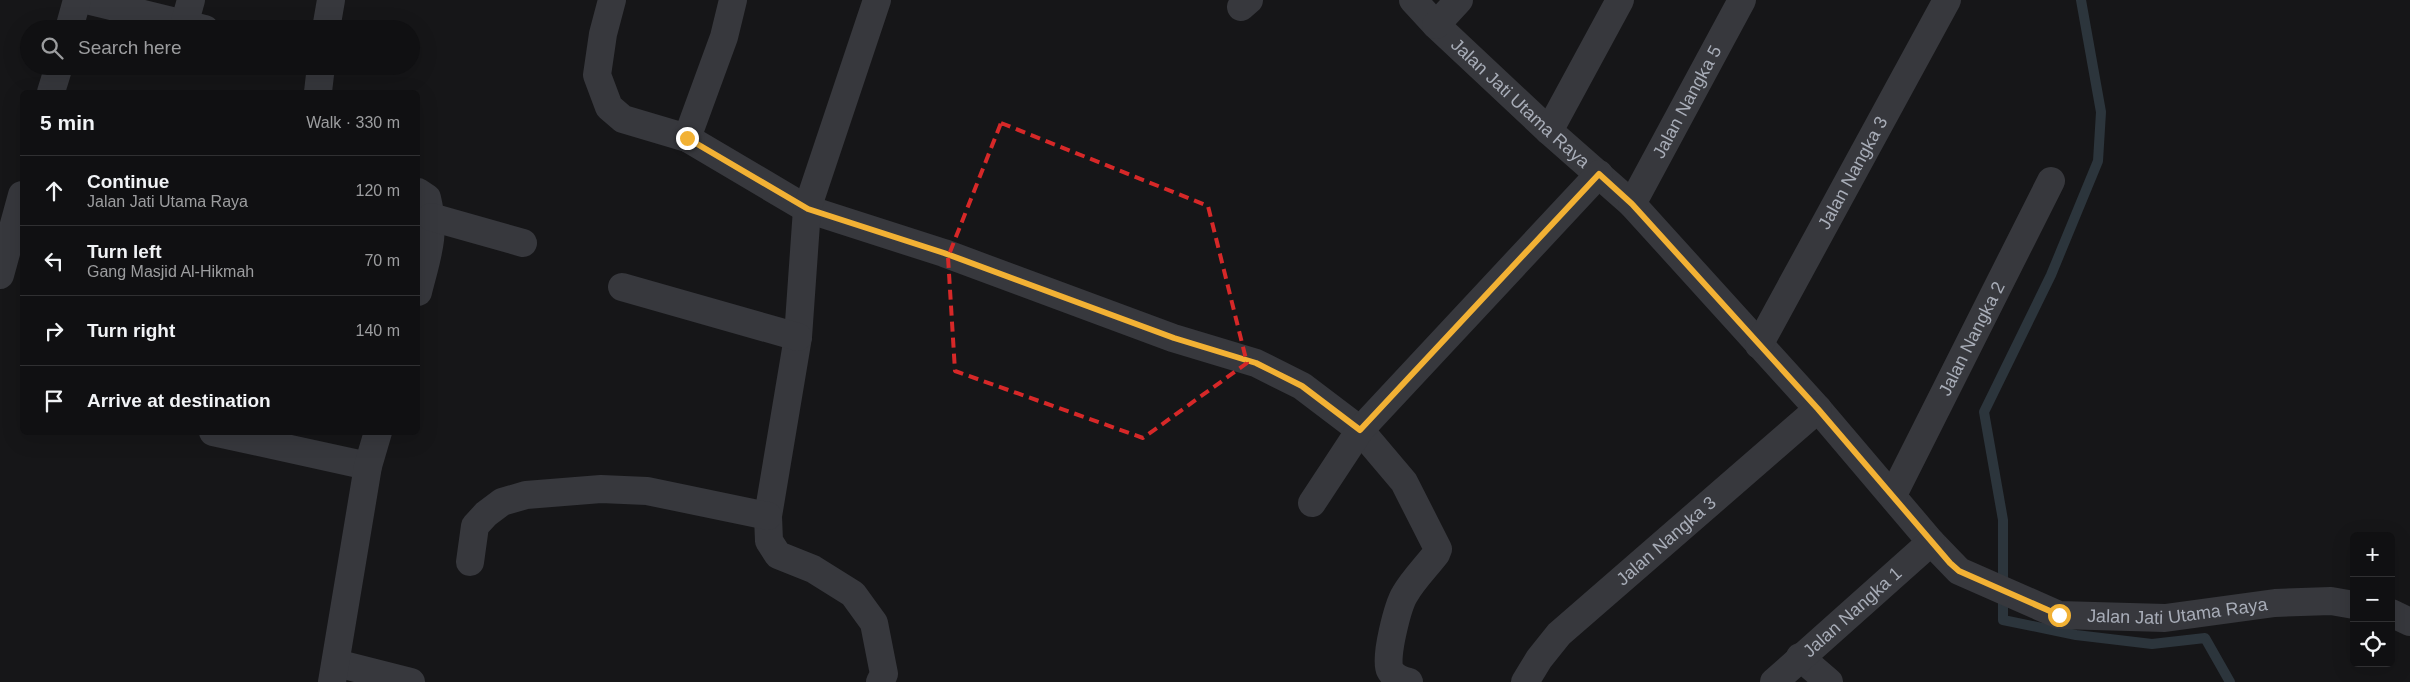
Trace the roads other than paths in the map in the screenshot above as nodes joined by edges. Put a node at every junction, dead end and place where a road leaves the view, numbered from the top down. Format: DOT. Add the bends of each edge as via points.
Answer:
graph roads {
  1 [pos="77,0"];
  2 [pos="86,0"];
  3 [pos="331,0"];
  4 [pos="612,0"];
  5 [pos="733,0"];
  6 [pos="877,0"];
  7 [pos="1413,0"];
  8 [pos="1459,0"];
  9 [pos="1620,0"];
  10 [pos="1742,0"];
  11 [pos="1947,0"];
  12 [pos="193,18"];
  13 [pos="71,20"];
  14 [pos="328,20"];
  15 [pos="1436,25"];
  16 [pos="56,75"];
  17 [pos="320,75"];
  18 [pos="52,90"];
  19 [pos="318,90"];
  20 [pos="1548,131"];
  21 [pos="687,138"];
  22 [pos="1599,174"];
  23 [pos="2051,181"];
  24 [pos="420,193"];
  25 [pos="20,202"];
  26 [pos="1632,204"];
  27 [pos="808,209"];
  28 [pos="431,217"];
  29 [pos="523,243"];
  30 [pos="0,275"];
  31 [pos="420,284"];
  32 [pos="622,288"];
  33 [pos="798,337"];
  34 [pos="1759,345"];
  35 [pos="1818,409"];
  36 [pos="1360,430"];
  37 [pos="226,435"];
  38 [pos="377,435"];
  39 [pos="368,466"];
  40 [pos="1893,496"];
  41 [pos="1312,503"];
  42 [pos="768,516"];
  43 [pos="1930,542"];
  44 [pos="470,562"];
  45 [pos="2350,604"];
  46 [pos="2395,615"];
  47 [pos="2410,622"];
  48 [pos="1800,657"];
  49 [pos="334,672"];
  50 [pos="888,679"];
  51 [pos="411,682"];
  52 [pos="1409,682"];
  53 [pos="1525,682"];
  54 [pos="1774,682"];
  55 [pos="1829,682"];
  1 -- 13 [label="street"];
  2 -- 12 [label="street"];
  3 -- 14 [label="street"];
  4 -- 21 [label="street" via="597,76 609,107 623,120"];
  5 -- 21 [label="street" via="724,37"];
  6 -- 27 [label="street"];
  7 -- 15 [label="street, Jalan Jati Utama Raya"];
  8 -- 15 [label="street"];
  9 -- 20 [label="street"];
  10 -- 26 [label="street, Jalan Nangka 5"];
  11 -- 34 [label="street, Jalan Nangka 3"];
  15 -- 20 [label="street, Jalan Jati Utama Raya"];
  16 -- 18 [label="street"];
  17 -- 19 [label="street"];
  20 -- 22 [label="street, Jalan Jati Utama Raya"];
  21 -- 27 [label="street"];
  22 -- 26 [label="street, Jalan Jati Utama Raya"];
  22 -- 36 [label="street"];
  23 -- 40 [label="street, Jalan Nangka 2"];
  24 -- 28 [label="street" via="427,198"];
  25 -- 30 [label="street"];
  26 -- 34 [label="street, Jalan Jati Utama Raya"];
  27 -- 33 [label="street"];
  27 -- 36 [label="street" via="944,253 1174,338 1256,363 1302,386"];
  28 -- 29 [label="street"];
  28 -- 31 [label="street" via="432,237"];
  32 -- 33 [label="street"];
  33 -- 42 [label="street"];
  34 -- 35 [label="street, Jalan Jati Utama Raya"];
  35 -- 40 [label="street, Jalan Jati Utama Raya"];
  35 -- 53 [label="street, Jalan Nangka 3" via="1559,634"];
  36 -- 41 [label="street"];
  36 -- 52 [label="street" via="1404,482 1438,549 1405,593 1397,610 1388,661 1390,670 1398,678"];
  37 -- 39 [label="street"];
  38 -- 39 [label="street"];
  39 -- 49 [label="street"];
  40 -- 43 [label="street, Jalan Jati Utama Raya"];
  42 -- 44 [label="street" via="647,491 601,489 526,495 502,502 475,526"];
  42 -- 50 [label="street" via="769,541 778,555 813,569 853,594 874,624"];
  43 -- 45 [label="street, Jalan Jati Utama Raya" via="1959,571 2059,615 2165,618 2275,604 2331,601"];
  43 -- 48 [label="street, Jalan Nangka 1"];
  46 -- 47 [label="street"];
  48 -- 54 [label="street, Jalan Nangka 1"];
  48 -- 55 [label="street"];
  49 -- 51 [label="street"];
}
